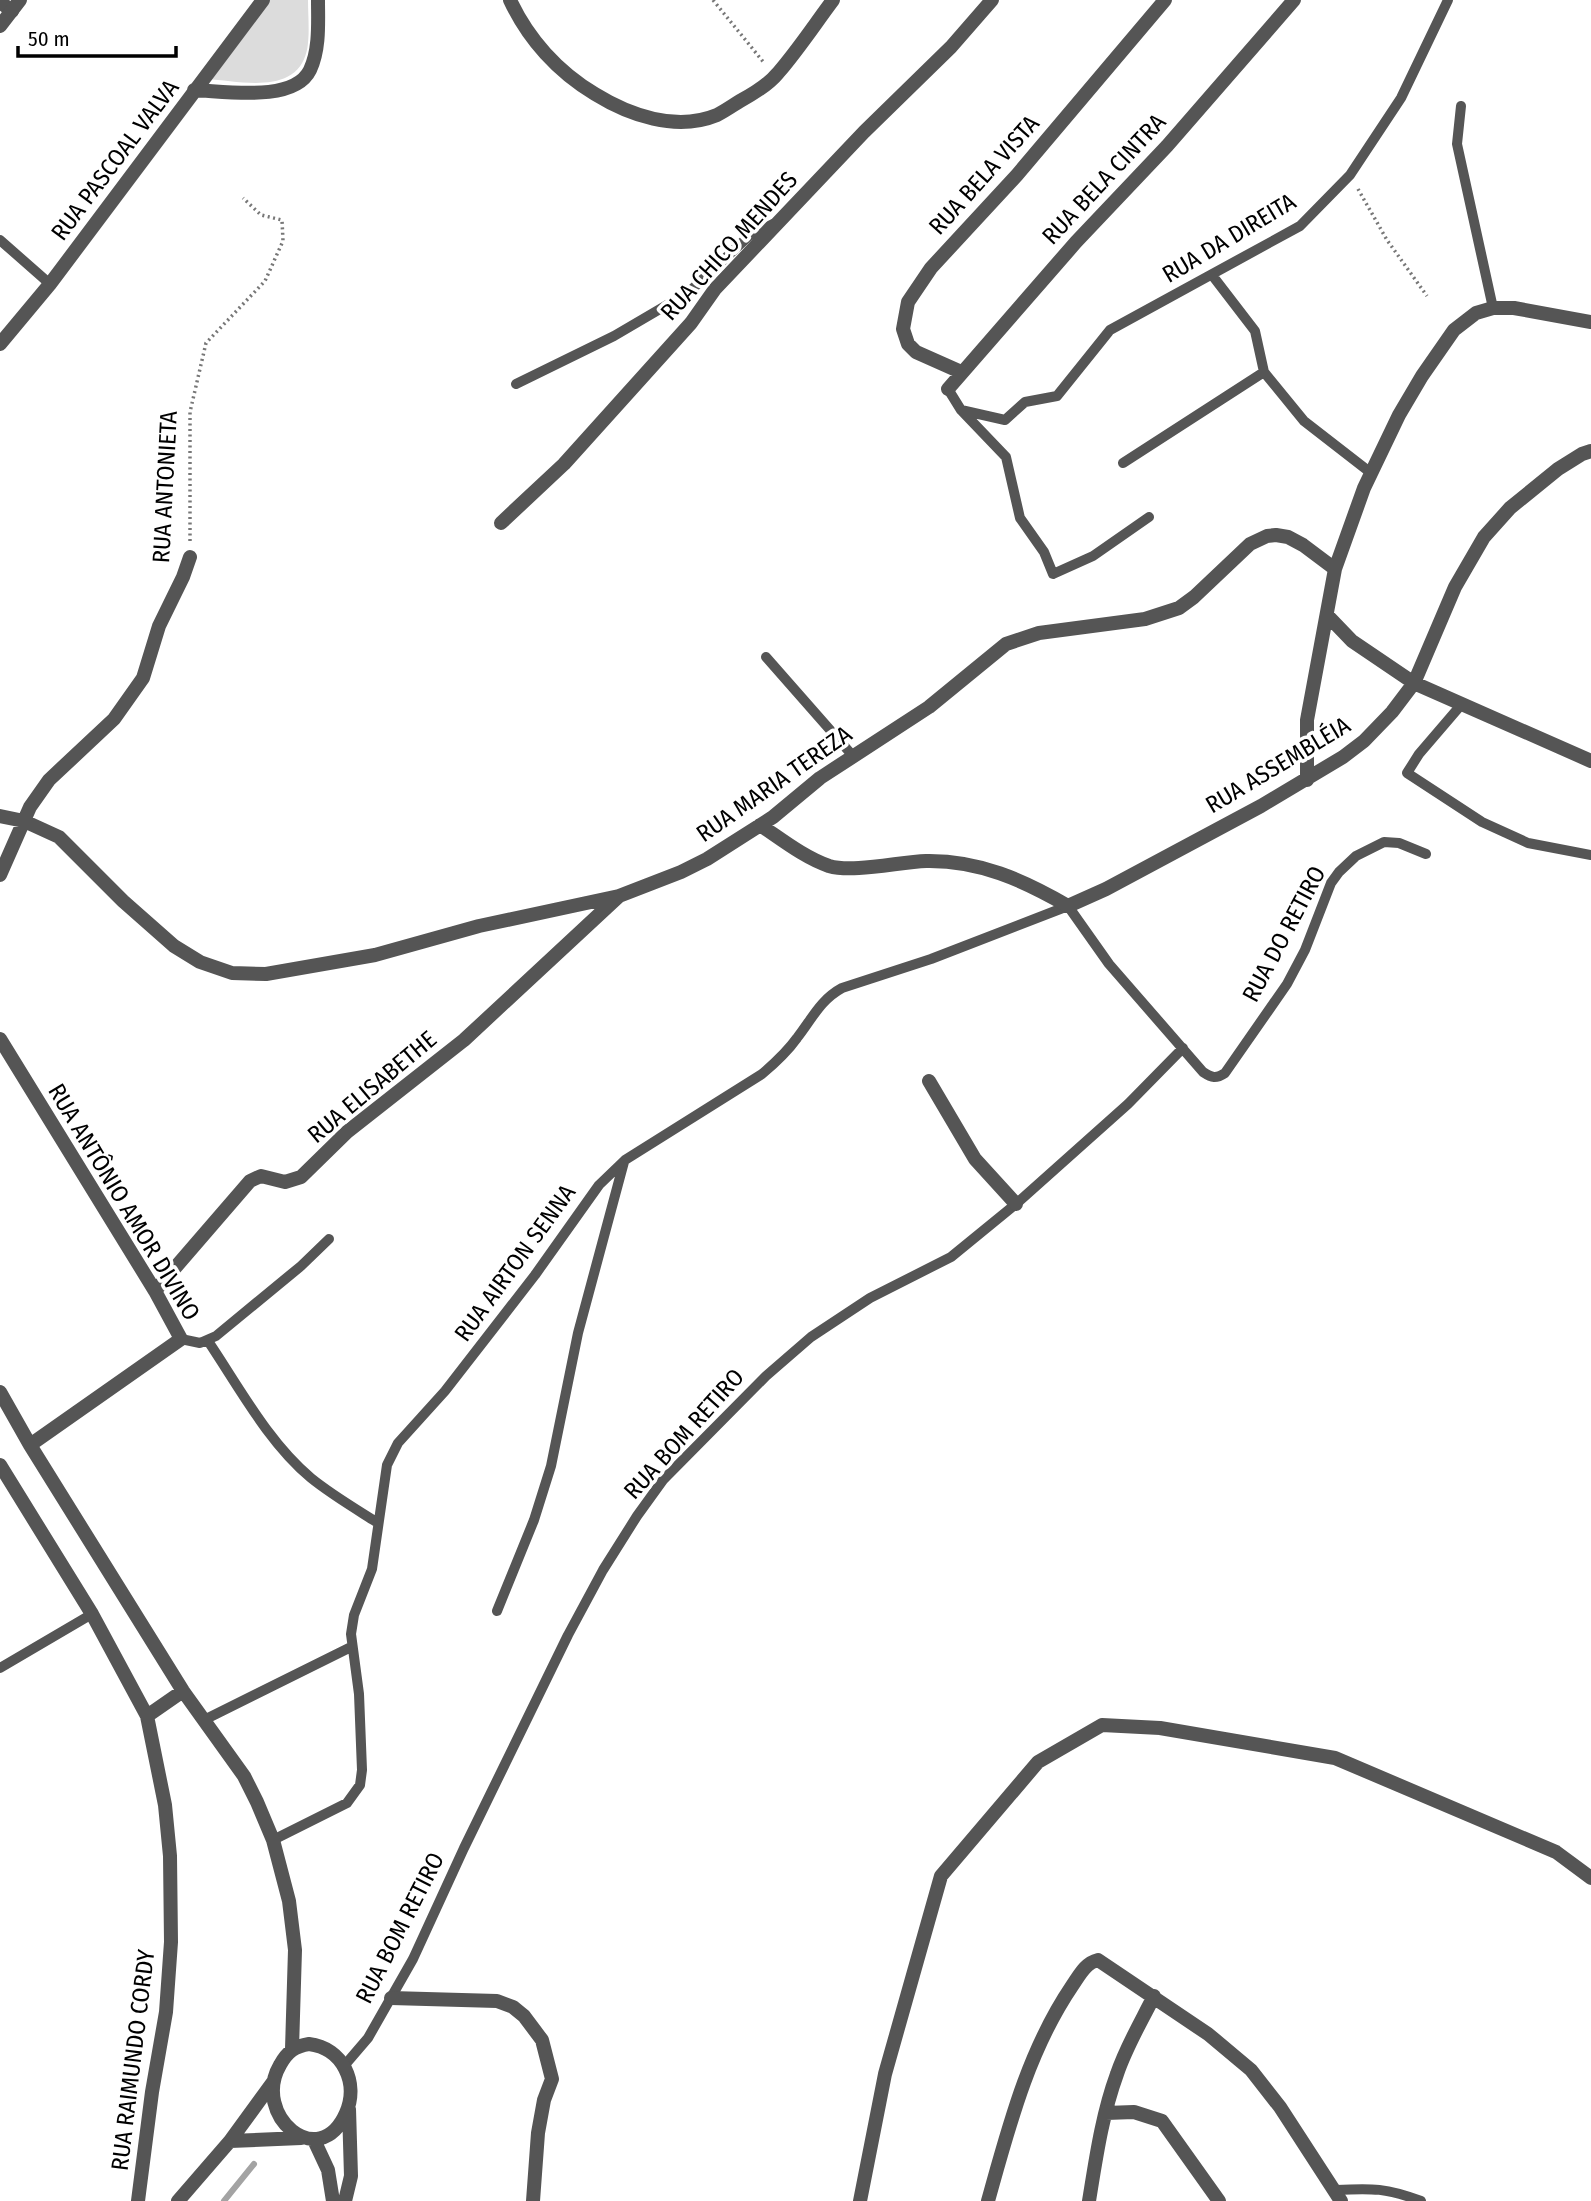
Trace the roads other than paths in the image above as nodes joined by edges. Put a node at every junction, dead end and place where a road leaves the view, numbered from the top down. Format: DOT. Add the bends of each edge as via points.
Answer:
graph roads {
  1 [pos="263,0"];
  2 [pos="318,0"];
  3 [pos="510,0"];
  4 [pos="833,0"];
  5 [pos="992,0"];
  6 [pos="1165,0"];
  7 [pos="1294,0"];
  8 [pos="1448,0"];
  9 [pos="10,4"];
  10 [pos="0,26"];
  11 [pos="194,90"];
  12 [pos="1461,106"];
  13 [pos="782,219"];
  14 [pos="0,240"];
  15 [pos="1212,275"];
  16 [pos="51,284"];
  17 [pos="1493,307"];
  18 [pos="1591,322"];
  19 [pos="0,344"];
  20 [pos="961,372"];
  21 [pos="1264,372"];
  22 [pos="516,384"];
  23 [pos="948,389"];
  24 [pos="961,410"];
  25 [pos="1591,451"];
  26 [pos="1123,463"];
  27 [pos="1371,473"];
  28 [pos="1149,517"];
  29 [pos="501,523"];
  30 [pos="190,557"];
  31 [pos="1335,569"];
  32 [pos="1327,615"];
  33 [pos="766,657"];
  34 [pos="1413,683"];
  35 [pos="1461,705"];
  36 [pos="853,756"];
  37 [pos="1591,761"];
  38 [pos="1307,780"];
  39 [pos="0,816"];
  40 [pos="24,821"];
  41 [pos="760,825"];
  42 [pos="1426,855"];
  43 [pos="1591,855"];
  44 [pos="0,875"];
  45 [pos="619,896"];
  46 [pos="1068,906"];
  47 [pos="0,1039"];
  48 [pos="1183,1048"];
  49 [pos="929,1081"];
  50 [pos="625,1160"];
  51 [pos="1016,1204"];
  52 [pos="329,1239"];
  53 [pos="155,1291"];
  54 [pos="181,1339"];
  55 [pos="208,1341"];
  56 [pos="0,1392"];
  57 [pos="30,1445"];
  58 [pos="0,1465"];
  59 [pos="378,1523"];
  60 [pos="497,1611"];
  61 [pos="92,1614"];
  62 [pos="351,1647"];
  63 [pos="0,1668"];
  64 [pos="183,1691"];
  65 [pos="147,1716"];
  66 [pos="204,1720"];
  67 [pos="273,1840"];
  68 [pos="1591,1878"];
  69 [pos="1154,1996"];
  70 [pos="391,1998"];
  71 [pos="292,2049"];
  72 [pos="344,2066"];
  73 [pos="272,2082"];
  74 [pos="349,2104"];
  75 [pos="1105,2113"];
  76 [pos="307,2139"];
  77 [pos="230,2141"];
  78 [pos="1338,2196"];
  79 [pos="138,2201"];
  80 [pos="178,2201"];
  81 [pos="333,2201"];
  82 [pos="345,2201"];
  83 [pos="533,2201"];
  84 [pos="860,2201"];
  85 [pos="988,2201"];
  86 [pos="1090,2201"];
  87 [pos="1219,2201"];
  88 [pos="1421,2201"];
  1 -- 11 [label="street, RUA PASCOAL VALVA"];
  2 -- 11 [label="street" via="314,59 310,71 296,84 267,93"];
  3 -- 4 [label="street" via="539,47 566,75 620,109 644,117 687,121 715,115 776,75"];
  5 -- 13 [label="street, RUA CHICO MENDES"];
  6 -- 20 [label="street, RUA BELA VISTA" via="1017,175 931,268 908,302 902,329 908,344 915,352"];
  7 -- 20 [label="street, RUA BELA CINTRA"];
  8 -- 15 [label="lane, RUA DA DIREITA" via="1401,98 1350,175 1300,226"];
  9 -- 10 [label="street"];
  11 -- 16 [label="street, RUA PASCOAL VALVA"];
  12 -- 17 [label="lane" via="1457,144"];
  13 -- 22 [label="lane" via="749,236 689,292 614,336"];
  13 -- 29 [label="street, RUA CHICO MENDES" via="715,289 691,323 564,464"];
  14 -- 16 [label="lane"];
  15 -- 21 [label="lane" via="1255,331"];
  15 -- 24 [label="lane, RUA DA DIREITA" via="1110,330 1057,396 1025,401 1005,420"];
  16 -- 19 [label="street, RUA PASCOAL VALVA"];
  17 -- 18 [label="street"];
  17 -- 27 [label="street" via="1454,330 1422,376"];
  20 -- 23 [label="street, RUA BELA CINTRA"];
  21 -- 26 [label="lane"];
  21 -- 27 [label="lane" via="1304,421"];
  23 -- 24 [label="lane"];
  24 -- 28 [label="lane" via="1006,457 1020,518 1053,574 1093,556"];
  25 -- 34 [label="street, RUA ASSEMBLÉIA" via="1558,469 1510,508 1484,537 1455,587"];
  27 -- 31 [label="street"];
  30 -- 40 [label="street, RUA ANTONIETA" via="159,626 144,678 114,719 49,780"];
  31 -- 32 [label="street"];
  31 -- 36 [label="street, RUA MARIA TEREZA" via="1288,537 1267,536 1250,544 1179,608 1145,619 1039,633 1006,644 929,707"];
  32 -- 34 [label="street" via="1352,641"];
  32 -- 38 [label="street" via="1307,720"];
  33 -- 36 [label="lane"];
  34 -- 35 [label="street"];
  34 -- 38 [label="street, RUA ASSEMBLÉIA" via="1364,741"];
  35 -- 37 [label="street"];
  35 -- 43 [label="lane" via="1407,773 1482,822 1528,844"];
  36 -- 41 [label="street, RUA MARIA TEREZA"];
  38 -- 46 [label="street, RUA ASSEMBLÉIA"];
  39 -- 40 [label="street"];
  40 -- 44 [label="street, RUA ANTONIETA"];
  40 -- 45 [label="street, RUA MARIA TEREZA" via="71,846 174,946 200,962 232,973 266,974 375,955 479,926"];
  41 -- 45 [label="street, RUA MARIA TEREZA" via="698,863"];
  41 -- 46 [label="street" via="829,866 928,861 966,865 1009,875"];
  42 -- 48 [label="lane, RUA DO RETIRO" via="1384,842 1356,856 1339,872 1287,984 1224,1073 1211,1077"];
  45 -- 53 [label="street, RUA ELISABETHE" via="464,1040 347,1132 301,1177 285,1182 261,1176 250,1181"];
  46 -- 48 [label="lane, RUA DO RETIRO" via="1110,964"];
  46 -- 50 [label="lane, RUA AIRTON SENNA" via="835,992 780,1059"];
  47 -- 53 [label="street, RUA ANTÔNIO AMOR DIVINO"];
  48 -- 51 [label="lane, RUA BOM RETIRO"];
  49 -- 51 [label="street" via="975,1159"];
  50 -- 59 [label="lane, RUA AIRTON SENNA" via="581,1207 445,1391 398,1443 387,1465"];
  50 -- 60 [label="lane" via="578,1333 551,1466"];
  51 -- 70 [label="lane, RUA BOM RETIRO" via="951,1257 870,1298 811,1337 663,1480 603,1570 568,1635"];
  52 -- 55 [label="lane"];
  53 -- 54 [label="street, RUA ANTÔNIO AMOR DIVINO"];
  54 -- 55 [label="lane"];
  54 -- 57 [label="street, RUA ANTÔNIO AMOR DIVINO"];
  55 -- 59 [label="lane" via="291,1459"];
  56 -- 57 [label="street"];
  57 -- 64 [label="street"];
  58 -- 61 [label="street, RUA RAIMUNDO CORDY"];
  59 -- 62 [label="lane, RUA AIRTON SENNA" via="372,1569 354,1615"];
  61 -- 63 [label="lane"];
  61 -- 65 [label="street, RUA RAIMUNDO CORDY"];
  62 -- 66 [label="lane"];
  62 -- 67 [label="lane, RUA AIRTON SENNA" via="359,1694 360,1785 347,1803"];
  64 -- 65 [label="street"];
  64 -- 66 [label="street"];
  65 -- 79 [label="street, RUA RAIMUNDO CORDY" via="165,1805 171,1942 166,2012"];
  66 -- 67 [label="street" via="244,1776"];
  67 -- 71 [label="street" via="289,1901 295,1950"];
  68 -- 84 [label="street" via="1556,1852 1335,1758 1160,1728 1102,1725 1038,1762 941,1876 885,2074"];
  69 -- 75 [label="street" via="1130,2041"];
  69 -- 78 [label="street" via="1251,2070"];
  69 -- 85 [label="street" via="1103,1962 1087,1965 1033,2055"];
  70 -- 72 [label="lane, RUA BOM RETIRO" via="368,2038"];
  70 -- 83 [label="street" via="497,2001 524,2016 542,2040 552,2079 538,2133"];
  71 -- 72 [label="street" via="319,2045"];
  71 -- 73 [label="street"];
  72 -- 74 [label="street" via="351,2087"];
  73 -- 76 [label="street" via="279,2116"];
  73 -- 77 [label="street"];
  74 -- 76 [label="street" via="336,2129"];
  74 -- 82 [label="street" via="351,2176"];
  75 -- 86 [label="street"];
  75 -- 87 [label="street" via="1134,2112 1162,2121"];
  76 -- 77 [label="street"];
  76 -- 81 [label="street" via="328,2170"];
  77 -- 80 [label="street"];
  78 -- 88 [label="lane" via="1374,2188"];
}
